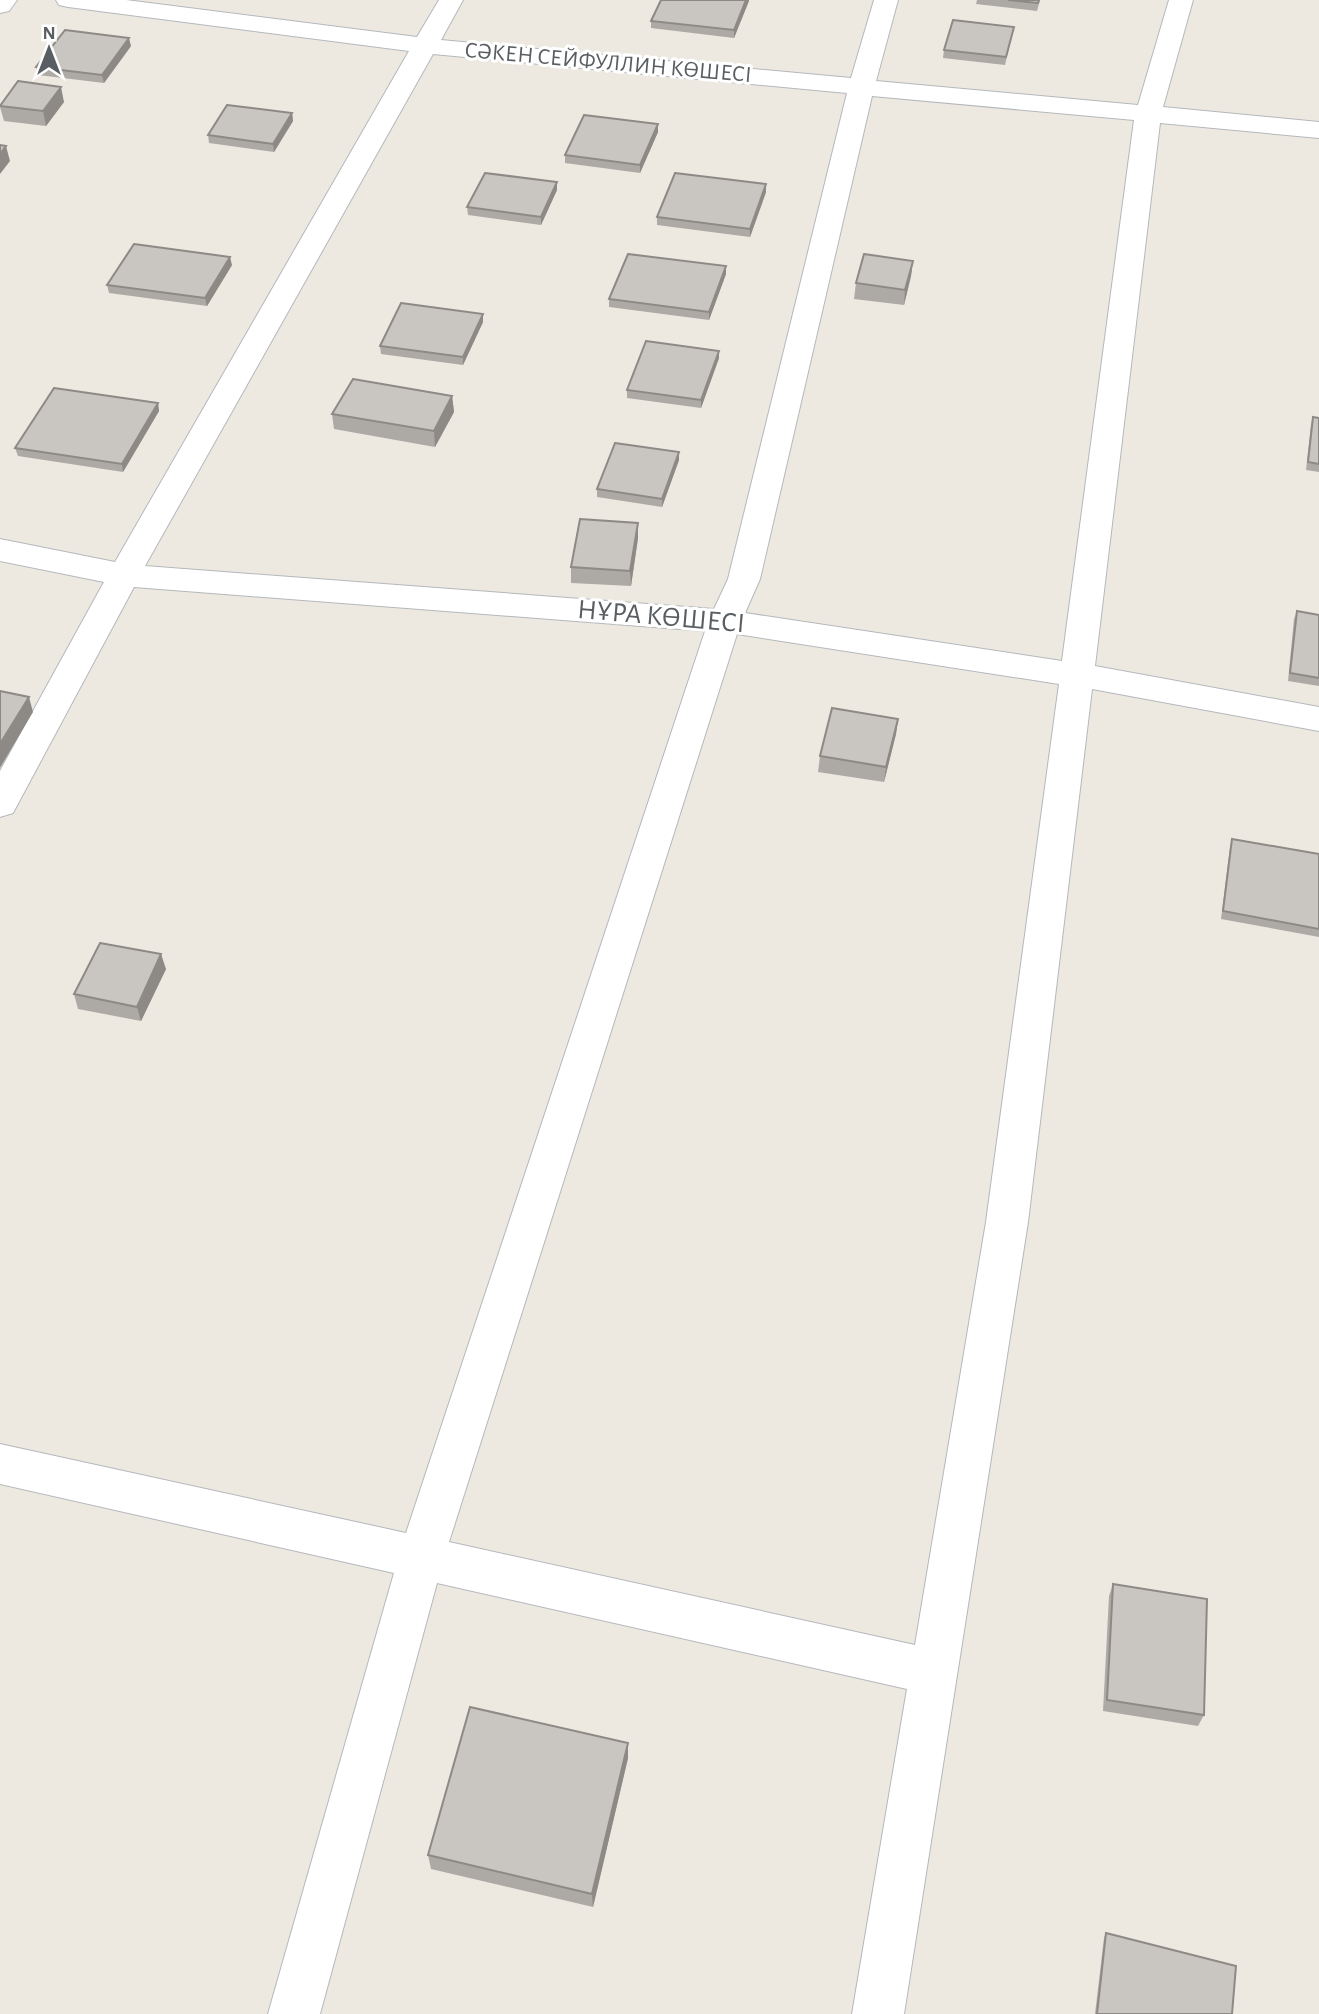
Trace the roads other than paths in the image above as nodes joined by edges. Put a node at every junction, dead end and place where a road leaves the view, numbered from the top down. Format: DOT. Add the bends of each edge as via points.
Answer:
graph roads {
  1 [pos="5,0"];
  2 [pos="68,0"];
  3 [pos="451,0"];
  4 [pos="886,0"];
  5 [pos="1181,0"];
  6 [pos="0,6"];
  7 [pos="427,47"];
  8 [pos="862,85"];
  9 [pos="1148,115"];
  10 [pos="1319,130"];
  11 [pos="0,550"];
  12 [pos="124,575"];
  13 [pos="725,621"];
  14 [pos="1078,676"];
  15 [pos="1319,719"];
  16 [pos="0,804"];
  17 [pos="0,1464"];
  18 [pos="421,1558"];
  19 [pos="934,1672"];
  20 [pos="294,2014"];
  21 [pos="878,2014"];
  1 -- 6 [label="street"];
  2 -- 7 [label="street, СӘКЕН СЕЙФУЛЛИН КӨШЕСІ"];
  3 -- 7 [label="street"];
  4 -- 8 [label="street"];
  5 -- 9 [label="street"];
  7 -- 8 [label="street, СӘКЕН СЕЙФУЛЛИН КӨШЕСІ"];
  7 -- 12 [label="street"];
  8 -- 9 [label="street, СӘКЕН СЕЙФУЛЛИН КӨШЕСІ"];
  8 -- 13 [label="street" via="744,579"];
  9 -- 10 [label="street, СӘКЕН СЕЙФУЛЛИН КӨШЕСІ"];
  9 -- 14 [label="street"];
  11 -- 12 [label="street, НҰРА КӨШЕСІ"];
  12 -- 13 [label="street, НҰРА КӨШЕСІ"];
  12 -- 16 [label="street"];
  13 -- 14 [label="street, НҰРА КӨШЕСІ"];
  13 -- 18 [label="street"];
  14 -- 15 [label="street, НҰРА КӨШЕСІ"];
  14 -- 19 [label="street" via="1007,1222"];
  17 -- 18 [label="street"];
  18 -- 19 [label="street"];
  18 -- 20 [label="street"];
  19 -- 21 [label="street"];
}
